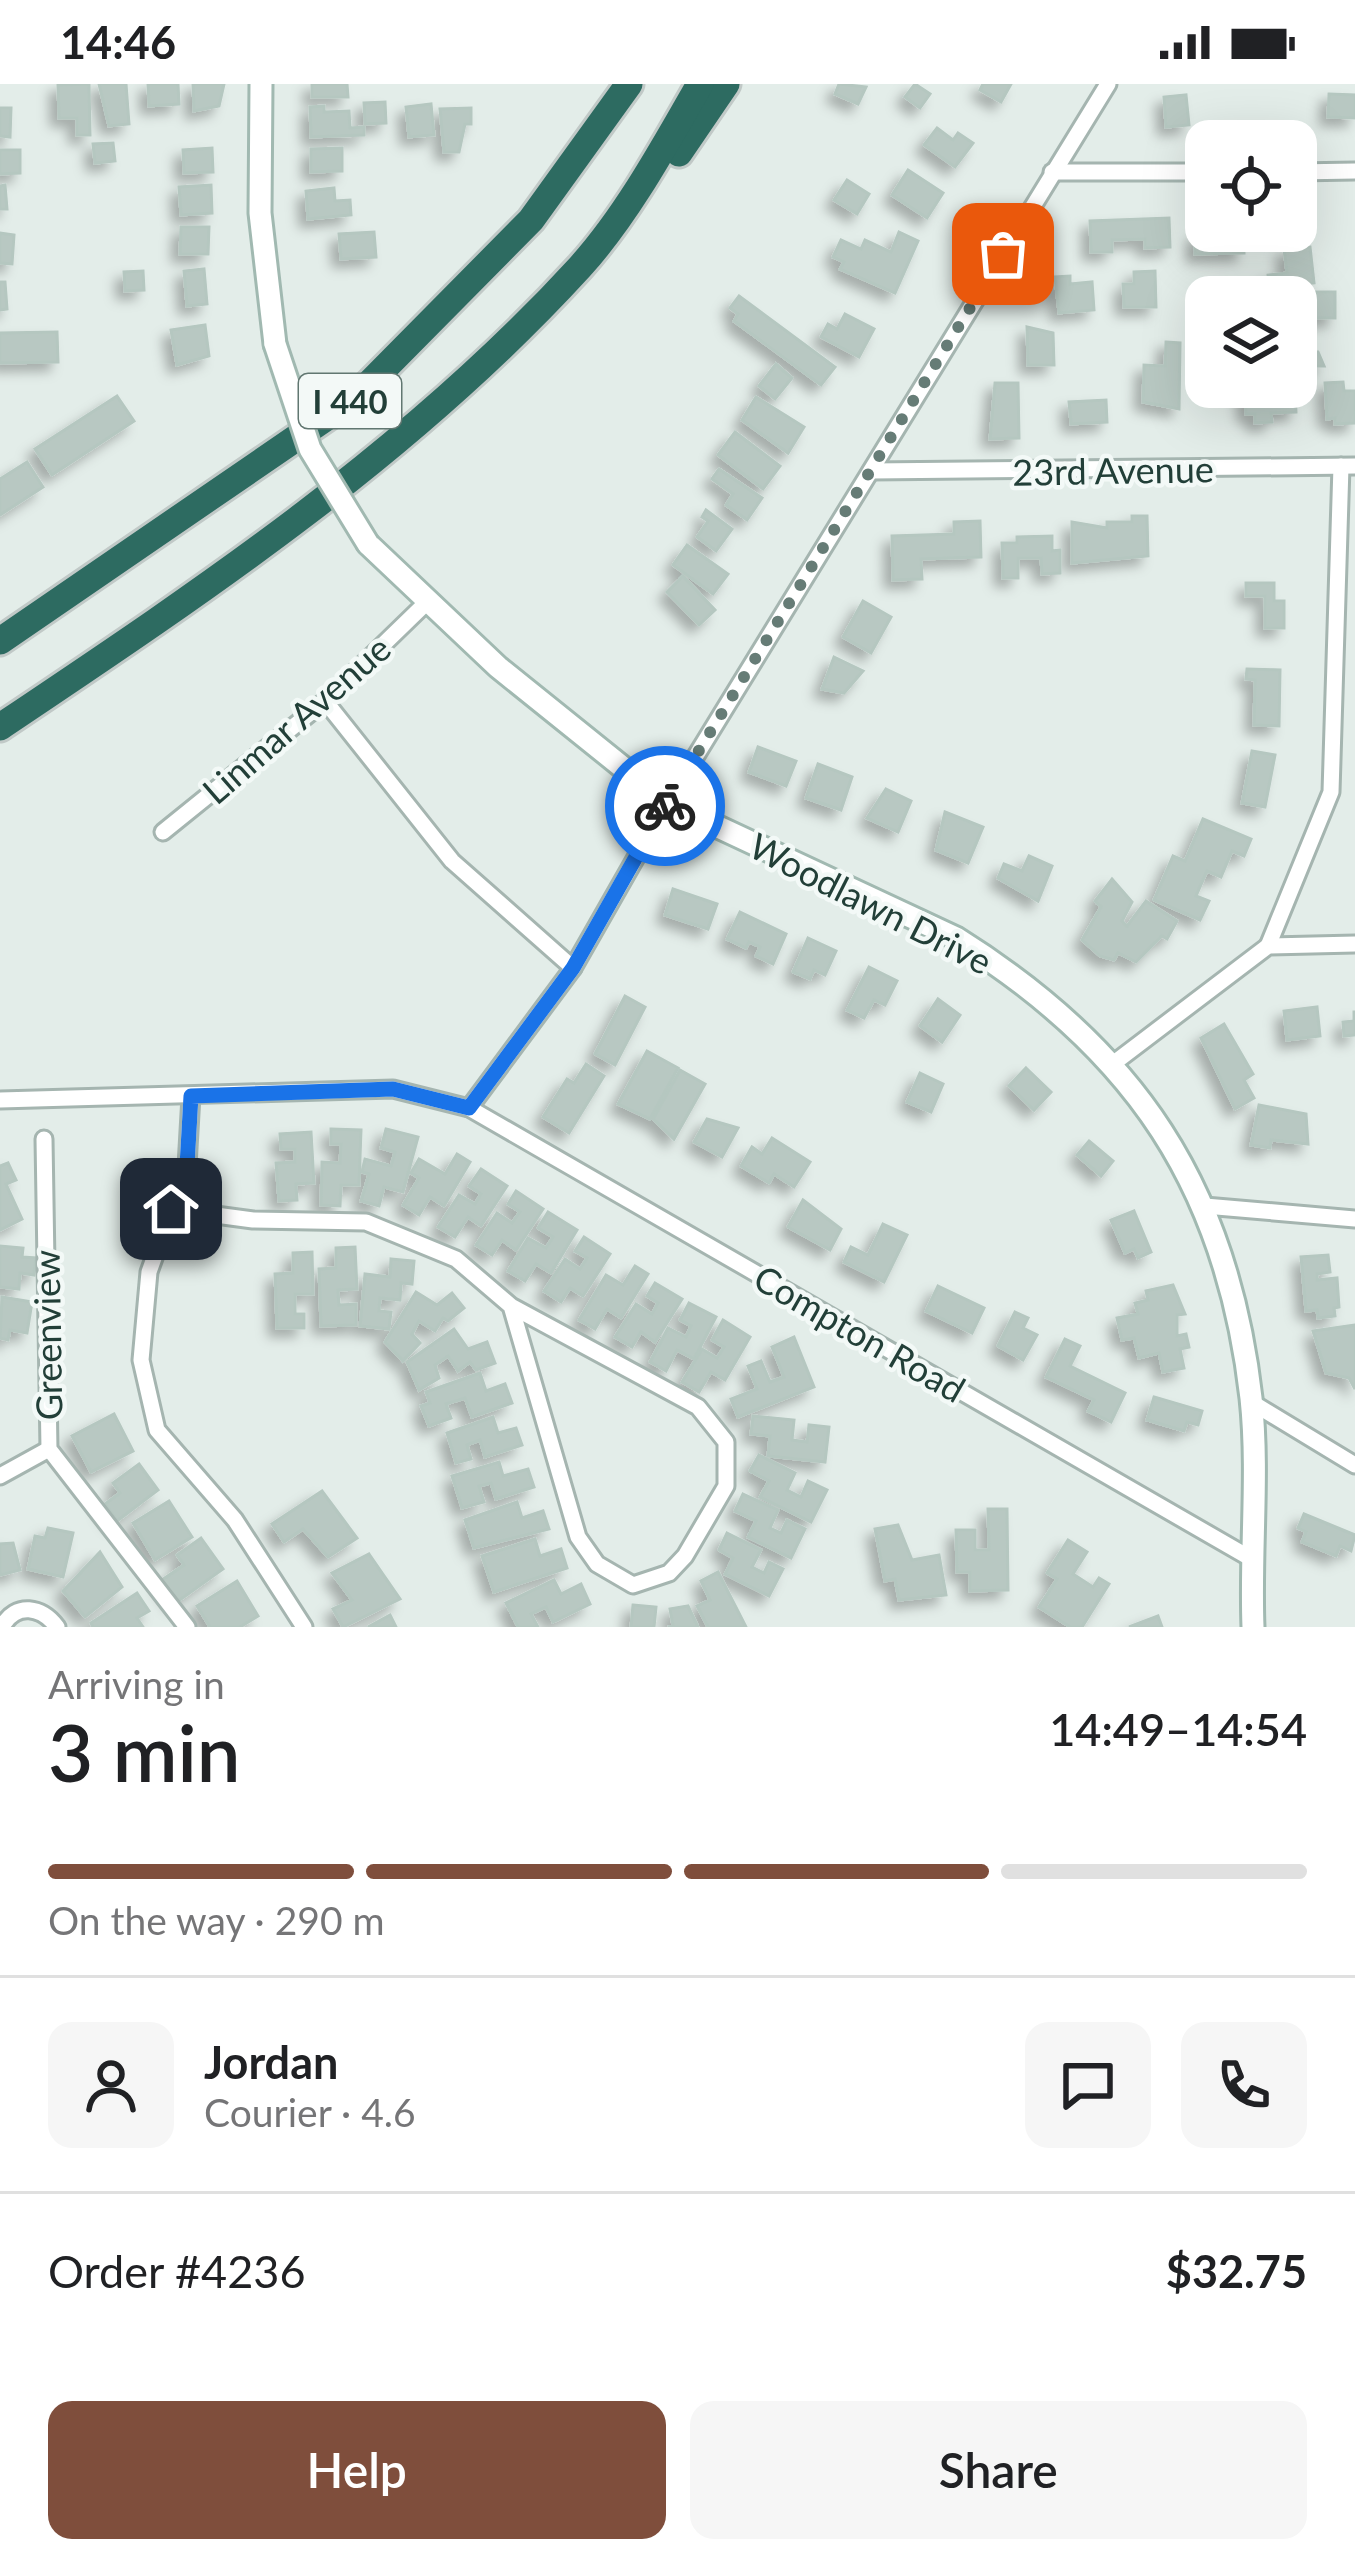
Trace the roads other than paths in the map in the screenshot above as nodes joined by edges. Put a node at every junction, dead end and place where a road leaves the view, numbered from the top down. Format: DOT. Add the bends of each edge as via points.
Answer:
graph roads {
  1 [pos="261,84"];
  2 [pos="629,84"];
  3 [pos="700,84"];
  4 [pos="726,84"];
  5 [pos="1108,84"];
  6 [pos="1052,172"];
  7 [pos="1185,172"];
  8 [pos="1317,172"];
  9 [pos="1355,172"];
  10 [pos="583,265"];
  11 [pos="1348,466"];
  12 [pos="871,471"];
  13 [pos="426,603"];
  14 [pos="0,641"];
  15 [pos="325,701"];
  16 [pos="0,727"];
  17 [pos="667,803"];
  18 [pos="163,832"];
  19 [pos="1355,944"];
  20 [pos="1268,946"];
  21 [pos="573,968"];
  22 [pos="1114,1063"];
  23 [pos="191,1096"];
  24 [pos="0,1100"];
  25 [pos="469,1108"];
  26 [pos="44,1139"];
  27 [pos="1205,1206"];
  28 [pos="171,1209"];
  29 [pos="1355,1219"];
  30 [pos="511,1306"];
  31 [pos="1251,1402"];
  32 [pos="50,1449"];
  33 [pos="1355,1465"];
  34 [pos="0,1476"];
  35 [pos="1250,1558"];
  36 [pos="2,1627"];
  37 [pos="57,1627"];
  38 [pos="187,1627"];
  39 [pos="304,1627"];
  40 [pos="1253,1627"];
  1 -- 13 [label="main road, Woodlawn Drive, bridge" via="260,213 275,344 310,449 368,544"];
  2 -- 14 [label="highway, I 440" via="531,220 356,397"];
  3 -- 10 [label="highway, I 440"];
  4 -- 10 [label="highway" via="635,210"];
  5 -- 6 [label="street"];
  6 -- 7 [label="street"];
  6 -- 12 [label="street"];
  8 -- 9 [label="street"];
  10 -- 16 [label="highway, I 440" via="415,429 226,576"];
  11 -- 12 [label="street, 23rd Avenue"];
  11 -- 20 [label="street" via="1331,791"];
  12 -- 17 [label="street"];
  13 -- 15 [label="street, Linmar Avenue"];
  13 -- 17 [label="main road, Woodlawn Drive"];
  15 -- 18 [label="street, Linmar Avenue"];
  15 -- 21 [label="street" via="452,861"];
  17 -- 21 [label="street"];
  17 -- 22 [label="main road, Woodlawn Drive" via="956,938"];
  19 -- 20 [label="street"];
  20 -- 22 [label="street"];
  21 -- 25 [label="street"];
  22 -- 27 [label="main road, Woodlawn Drive"];
  23 -- 24 [label="street, Compton Road"];
  23 -- 25 [label="street, Compton Road" via="393,1089"];
  23 -- 28 [label="street" via="187,1166"];
  25 -- 35 [label="street, Compton Road"];
  26 -- 32 [label="street, Greenview"];
  27 -- 29 [label="street"];
  27 -- 31 [label="main road, Woodlawn Drive" via="1236,1302"];
  28 -- 30 [label="street" via="366,1222 456,1259"];
  28 -- 39 [label="street" via="149,1271 141,1360 157,1430 235,1520"];
  30 -- 30 [label="street" via="578,1538 597,1564 633,1585 669,1573 726,1486 726,1442 698,1407"];
  31 -- 33 [label="street"];
  31 -- 35 [label="main road, Woodlawn Drive"];
  32 -- 34 [label="street"];
  32 -- 38 [label="street, Greenview"];
  35 -- 40 [label="main road, Woodlawn Drive"];
  36 -- 37 [label="street" via="26,1608 46,1613"];
}
